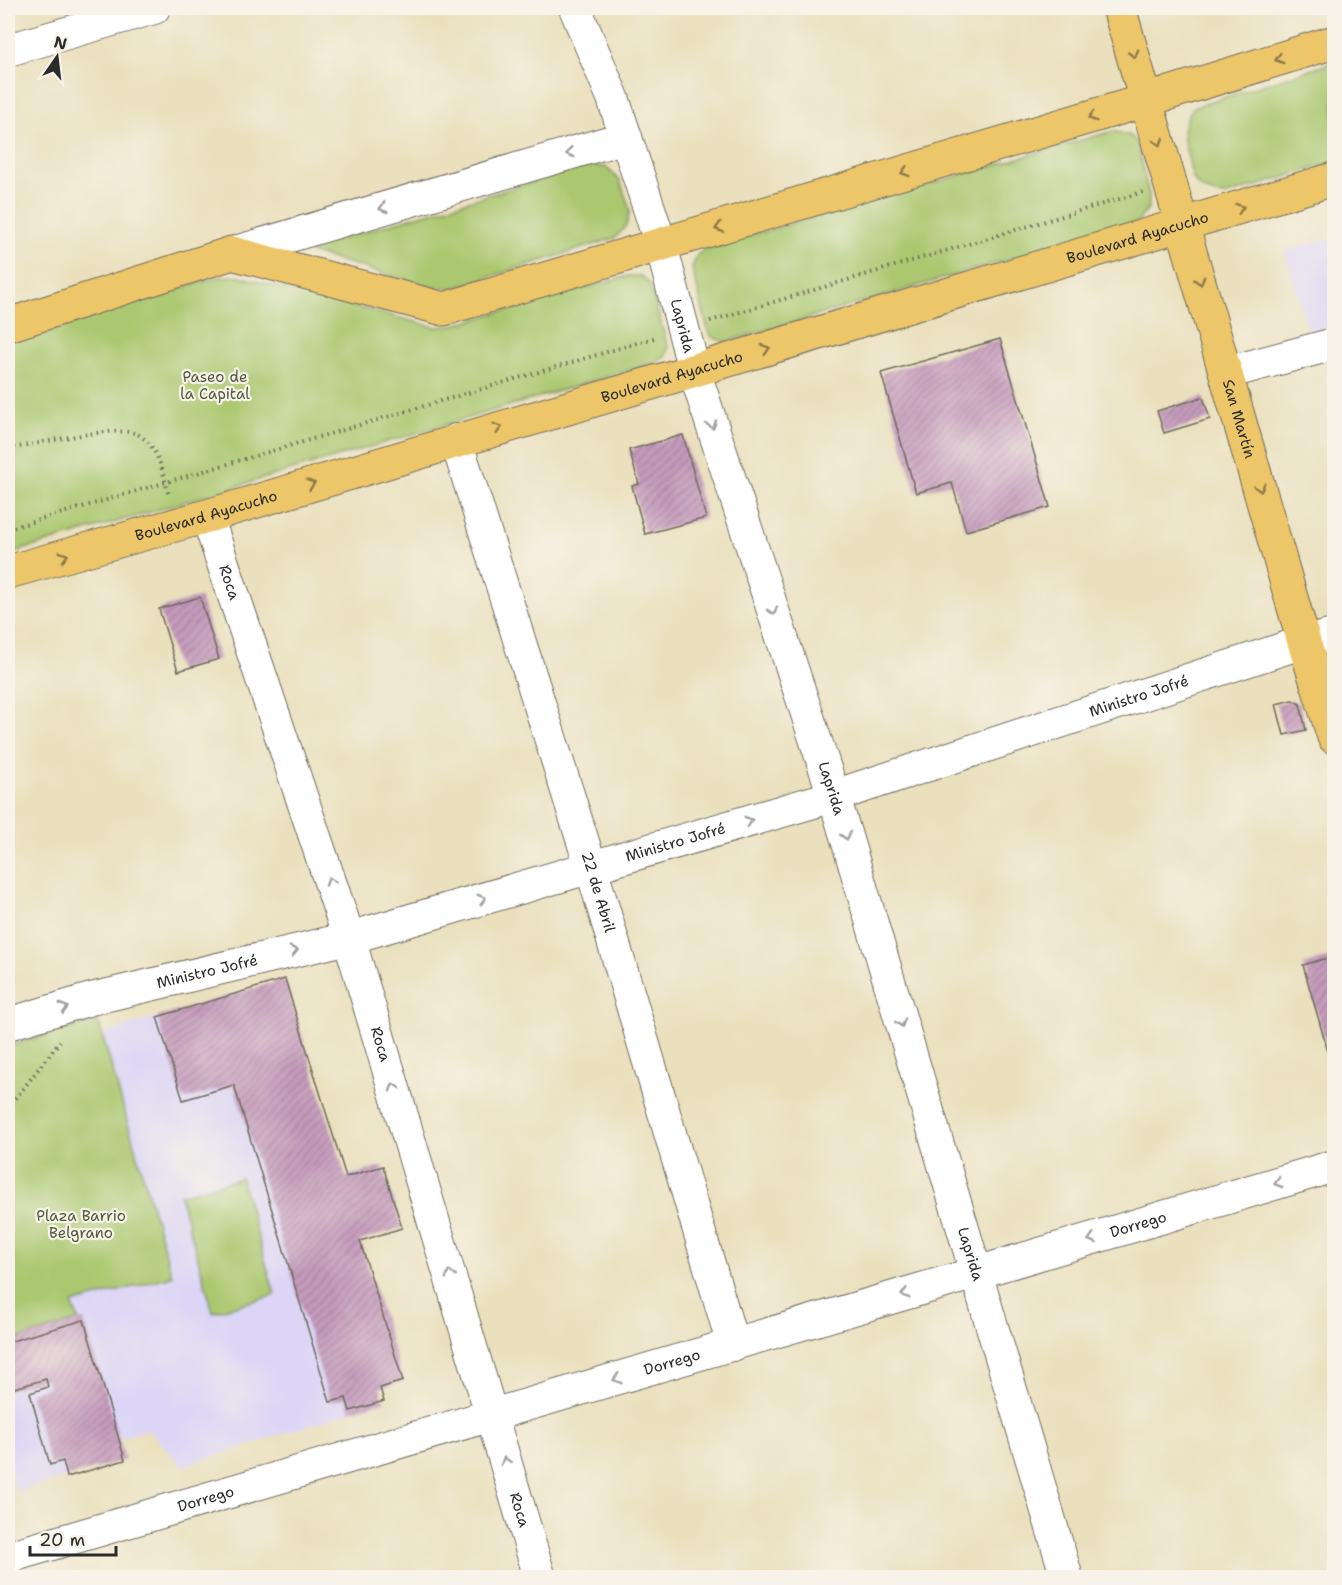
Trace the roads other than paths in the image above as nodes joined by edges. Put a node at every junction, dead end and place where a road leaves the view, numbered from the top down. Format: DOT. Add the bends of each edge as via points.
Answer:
graph roads {
  1 [pos="154,8"];
  2 [pos="575,8"];
  3 [pos="1119,8"];
  4 [pos="1335,42"];
  5 [pos="8,50"];
  6 [pos="1147,100"];
  7 [pos="626,137"];
  8 [pos="1335,179"];
  9 [pos="1184,225"];
  10 [pos="661,245"];
  11 [pos="232,253"];
  12 [pos="8,325"];
  13 [pos="1335,344"];
  14 [pos="694,370"];
  15 [pos="1226,373"];
  16 [pos="456,440"];
  17 [pos="207,516"];
  18 [pos="8,572"];
  19 [pos="1320,638"];
  20 [pos="1335,737"];
  21 [pos="834,796"];
  22 [pos="591,867"];
  23 [pos="350,938"];
  24 [pos="8,1024"];
  25 [pos="1335,1166"];
  26 [pos="976,1274"];
  27 [pos="733,1345"];
  28 [pos="492,1416"];
  29 [pos="11,1560"];
  30 [pos="540,1578"];
  31 [pos="1067,1578"];
  1 -- 5 [label="street"];
  2 -- 7 [label="street, Laprida"];
  3 -- 6 [label="main road, San Martín, one-way"];
  4 -- 6 [label="main road, one-way"];
  6 -- 9 [label="main road, San Martín, one-way"];
  6 -- 10 [label="main road, one-way"];
  7 -- 10 [label="street, Laprida"];
  7 -- 11 [label="street, one-way"];
  9 -- 8 [label="main road, Boulevard Ayacucho, one-way"];
  14 -- 9 [label="main road, Boulevard Ayacucho, one-way"];
  9 -- 15 [label="main road, San Martín, one-way"];
  10 -- 11 [label="main road" via="444,309"];
  10 -- 14 [label="street, Laprida"];
  11 -- 12 [label="main road"];
  13 -- 15 [label="street"];
  16 -- 14 [label="main road, Boulevard Ayacucho, one-way"];
  14 -- 21 [label="street, Laprida, one-way"];
  15 -- 19 [label="main road, San Martín, one-way"];
  17 -- 16 [label="main road, Boulevard Ayacucho, one-way"];
  16 -- 22 [label="street, 22 de Abril"];
  18 -- 17 [label="main road, Boulevard Ayacucho, one-way"];
  23 -- 17 [label="street, Roca, one-way"];
  19 -- 20 [label="main road, San Martín"];
  19 -- 21 [label="street, Ministro Jofré"];
  22 -- 21 [label="street, Ministro Jofré, one-way"];
  21 -- 26 [label="street, Laprida, one-way"];
  23 -- 22 [label="street, Ministro Jofré, one-way"];
  22 -- 27 [label="street, 22 de Abril"];
  24 -- 23 [label="street, Ministro Jofré, one-way" via="91,999"];
  28 -- 23 [label="street, Roca, one-way"];
  25 -- 26 [label="street, Dorrego, one-way"];
  26 -- 27 [label="street, Dorrego, one-way"];
  26 -- 31 [label="street, Laprida"];
  27 -- 28 [label="street, Dorrego, one-way"];
  28 -- 29 [label="street, Dorrego"];
  30 -- 28 [label="street, Roca, one-way"];
}
